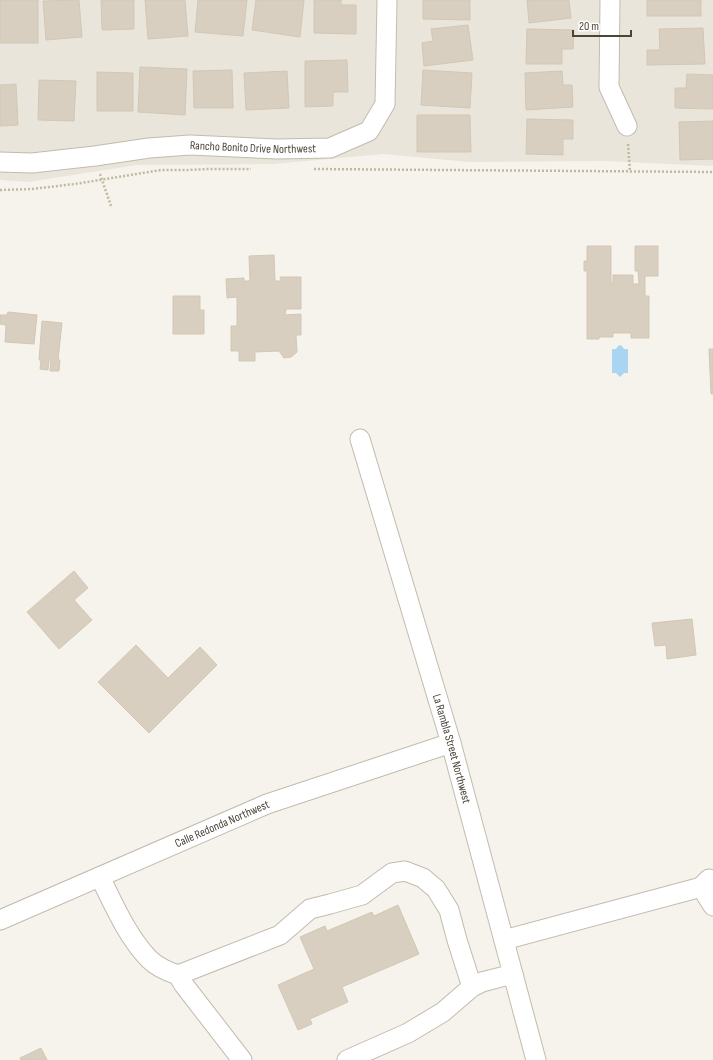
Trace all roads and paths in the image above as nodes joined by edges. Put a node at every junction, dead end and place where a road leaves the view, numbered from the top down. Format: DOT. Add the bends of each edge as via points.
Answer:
graph roads {
  1 [pos="387,0"];
  2 [pos="610,0"];
  3 [pos="627,126"];
  4 [pos="96,156"];
  5 [pos="0,162"];
  6 [pos="257,169"];
  7 [pos="312,169"];
  8 [pos="630,172"];
  9 [pos="713,172"];
  10 [pos="102,179"];
  11 [pos="0,190"];
  12 [pos="111,206"];
  13 [pos="360,439"];
  14 [pos="451,743"];
  15 [pos="100,877"];
  16 [pos="709,882"];
  17 [pos="713,906"];
  18 [pos="0,920"];
  19 [pos="504,940"];
  20 [pos="513,974"];
  21 [pos="178,975"];
  22 [pos="472,987"];
  23 [pos="242,1060"];
  24 [pos="347,1060"];
  25 [pos="536,1060"];
  1 -- 4 [label="street, Rancho Bonito Drive Northwest" via="385,104 369,131 330,148 277,149 190,145"];
  2 -- 3 [label="street" via="609,87"];
  3 -- 8 [label="path"];
  4 -- 5 [label="street, Rancho Bonito Drive Northwest" via="32,163"];
  4 -- 10 [label="path"];
  6 -- 10 [label="path" via="160,170"];
  7 -- 8 [label="path"];
  8 -- 9 [label="path"];
  10 -- 11 [label="path" via="32,189"];
  10 -- 12 [label="path"];
  13 -- 14 [label="street, La Rambla Street Northwest"];
  14 -- 15 [label="street, Calle Redonda Northwest" via="267,804"];
  14 -- 19 [label="street, La Rambla Street Northwest"];
  15 -- 18 [label="street, Calle Redonda Northwest"];
  15 -- 21 [label="street" via="126,929 150,960"];
  16 -- 17 [label="street"];
  16 -- 19 [label="street"];
  19 -- 20 [label="street, La Rambla Street Northwest"];
  20 -- 22 [label="street"];
  20 -- 25 [label="street, La Rambla Street Northwest"];
  21 -- 22 [label="street" via="280,935 310,909 362,894 392,872 405,871 423,878 436,889 449,910"];
  21 -- 23 [label="street"];
  22 -- 24 [label="street" via="443,1012 408,1033"];
}
